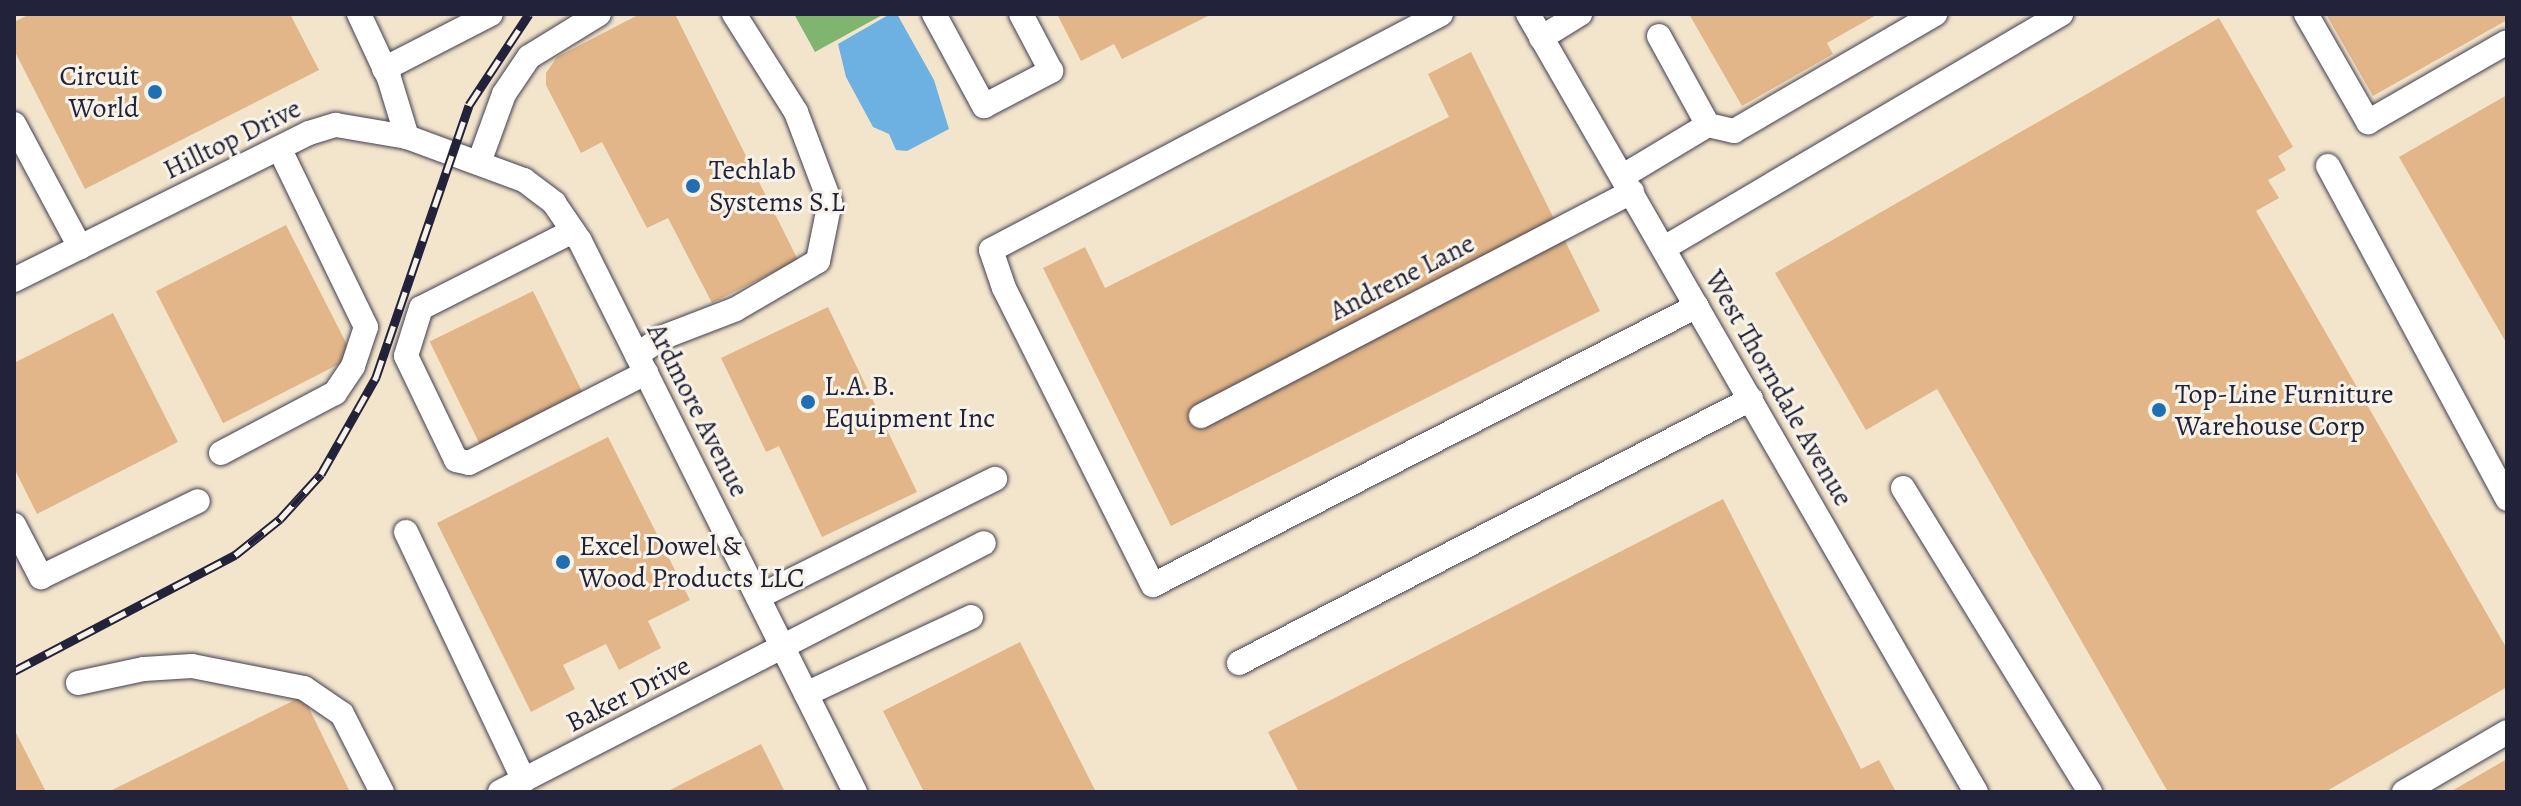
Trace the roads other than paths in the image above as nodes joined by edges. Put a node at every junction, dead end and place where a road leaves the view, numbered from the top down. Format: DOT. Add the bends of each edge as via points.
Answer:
graph roads {
  1 [pos="359,14"];
  2 [pos="491,14"];
  3 [pos="599,14"];
  4 [pos="734,14"];
  5 [pos="934,14"];
  6 [pos="1021,14"];
  7 [pos="1441,14"];
  8 [pos="1528,14"];
  9 [pos="1580,14"];
  10 [pos="1935,14"];
  11 [pos="2061,14"];
  12 [pos="2306,14"];
  13 [pos="1659,36"];
  14 [pos="1541,38"];
  15 [pos="2507,42"];
  16 [pos="384,69"];
  17 [pos="14,124"];
  18 [pos="1708,125"];
  19 [pos="407,137"];
  20 [pos="279,148"];
  21 [pos="480,160"];
  22 [pos="2328,166"];
  23 [pos="1627,184"];
  24 [pos="573,231"];
  25 [pos="80,247"];
  26 [pos="1664,248"];
  27 [pos="14,280"];
  28 [pos="1697,306"];
  29 [pos="641,364"];
  30 [pos="1751,399"];
  31 [pos="1201,416"];
  32 [pos="221,453"];
  33 [pos="995,479"];
  34 [pos="1903,488"];
  35 [pos="2507,499"];
  36 [pos="198,501"];
  37 [pos="14,525"];
  38 [pos="406,532"];
  39 [pos="984,543"];
  40 [pos="758,597"];
  41 [pos="971,617"];
  42 [pos="784,650"];
  43 [pos="1239,663"];
  44 [pos="78,683"];
  45 [pos="806,694"];
  46 [pos="2507,732"];
  47 [pos="524,780"];
  48 [pos="382,792"];
  49 [pos="500,792"];
  50 [pos="855,792"];
  51 [pos="1976,792"];
  52 [pos="2090,792"];
  53 [pos="2404,792"];
  1 -- 16 [label="street"];
  2 -- 16 [label="street"];
  3 -- 21 [label="street" via="529,57 504,94"];
  4 -- 29 [label="street" via="796,112 830,202 818,261 736,309 661,338"];
  5 -- 6 [label="street" via="984,106 1051,71"];
  7 -- 28 [label="street" via="991,250 1004,288 1153,585"];
  8 -- 14 [label="street, West Thorndale Avenue"];
  9 -- 14 [label="street"];
  10 -- 18 [label="street" via="1734,131"];
  11 -- 26 [label="street"];
  12 -- 15 [label="street" via="2368,122"];
  13 -- 18 [label="street"];
  14 -- 23 [label="street, West Thorndale Avenue"];
  16 -- 19 [label="street"];
  17 -- 25 [label="street"];
  18 -- 23 [label="street, Andrene Lane"];
  19 -- 20 [label="street, Hilltop Drive" via="336,125"];
  19 -- 21 [label="street, Ardmore Avenue"];
  20 -- 25 [label="street, Hilltop Drive"];
  20 -- 32 [label="street" via="366,327 353,366 335,393"];
  21 -- 24 [label="street, Ardmore Avenue" via="524,180 554,203"];
  22 -- 35 [label="street"];
  23 -- 26 [label="street, West Thorndale Avenue"];
  23 -- 31 [label="street, Andrene Lane"];
  24 -- 29 [label="street, Ardmore Avenue"];
  24 -- 29 [label="street" via="421,308 406,356 456,460 469,463"];
  25 -- 27 [label="street, Hilltop Drive"];
  26 -- 28 [label="street, West Thorndale Avenue"];
  28 -- 30 [label="street, West Thorndale Avenue"];
  29 -- 40 [label="street, Ardmore Avenue"];
  30 -- 43 [label="street"];
  30 -- 51 [label="street, West Thorndale Avenue"];
  33 -- 40 [label="street"];
  34 -- 52 [label="street"];
  36 -- 37 [label="street" via="41,577"];
  38 -- 47 [label="street"];
  39 -- 42 [label="street, Baker Drive"];
  40 -- 42 [label="street, Ardmore Avenue"];
  41 -- 45 [label="street"];
  42 -- 45 [label="street, Ardmore Avenue"];
  42 -- 47 [label="street, Baker Drive"];
  44 -- 48 [label="street" via="144,669 192,666 304,688 342,714"];
  45 -- 50 [label="street, Ardmore Avenue"];
  46 -- 53 [label="street"];
  47 -- 49 [label="street, Baker Drive"];
}
